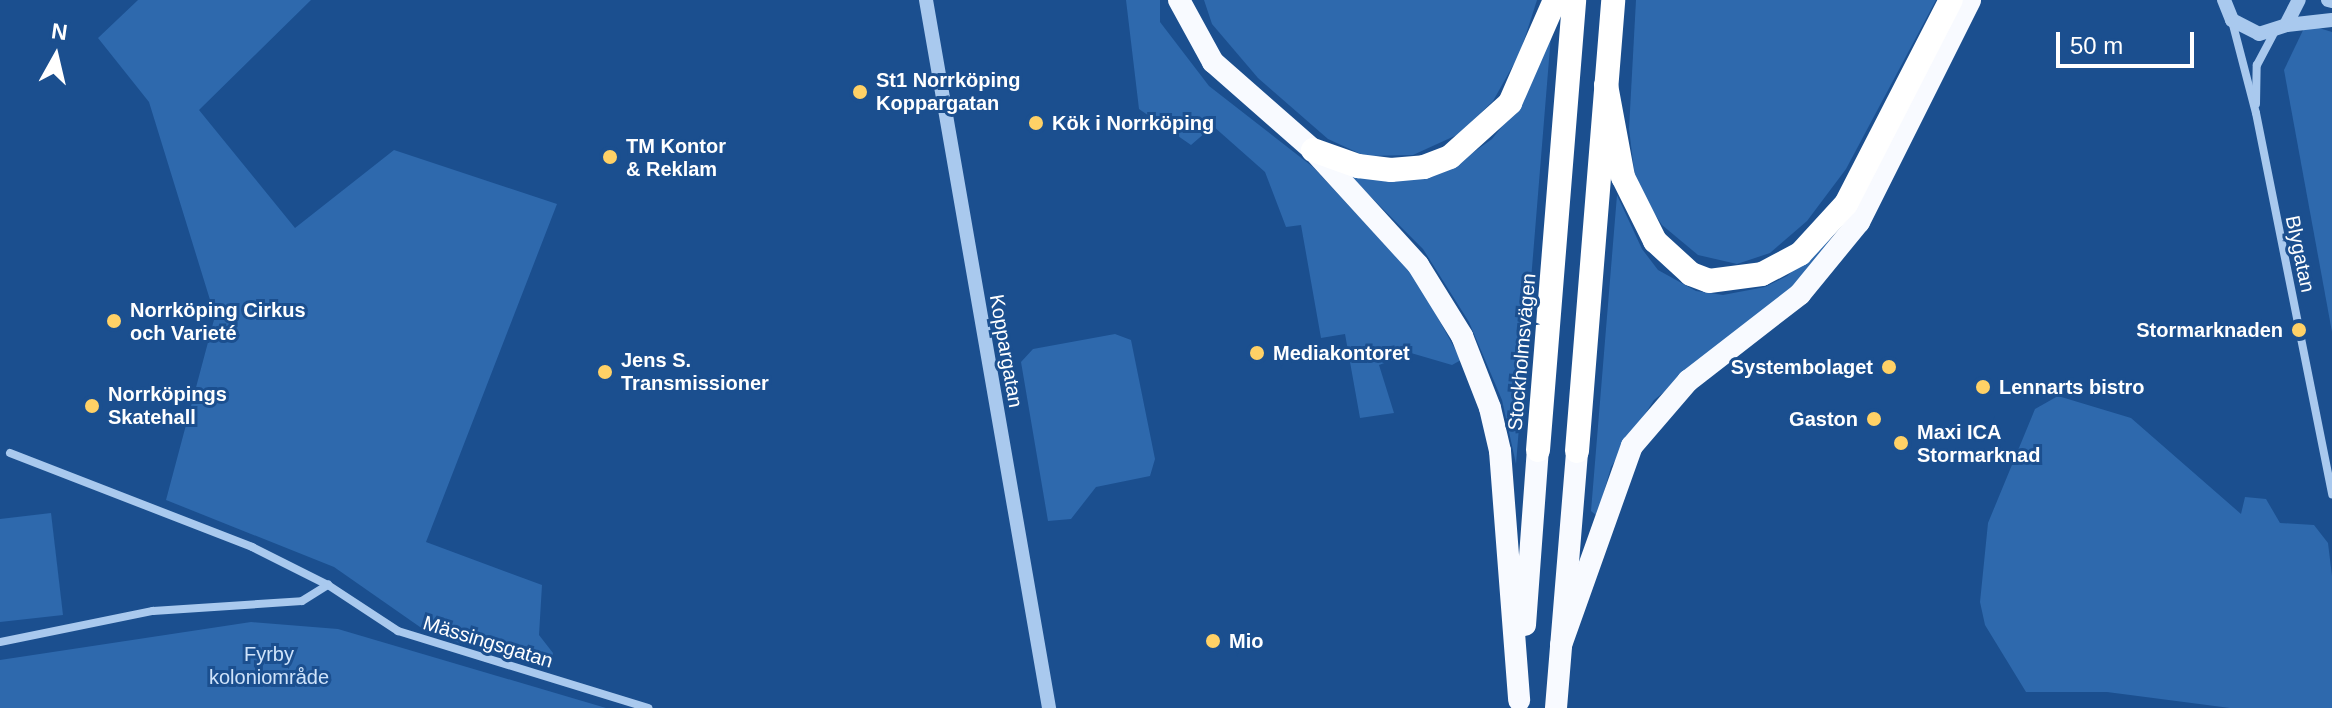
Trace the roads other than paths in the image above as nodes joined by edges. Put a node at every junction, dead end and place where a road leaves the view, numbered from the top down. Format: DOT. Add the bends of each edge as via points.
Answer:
graph roads {
  1 [pos="926,0"];
  2 [pos="1179,0"];
  3 [pos="1555,0"];
  4 [pos="1574,0"];
  5 [pos="1613,0"];
  6 [pos="1951,0"];
  7 [pos="1970,0"];
  8 [pos="2223,0"];
  9 [pos="2299,0"];
  10 [pos="2232,20"];
  11 [pos="2332,20"];
  12 [pos="2281,28"];
  13 [pos="1606,85"];
  14 [pos="2256,113"];
  15 [pos="1313,150"];
  16 [pos="1538,450"];
  17 [pos="1577,451"];
  18 [pos="10,453"];
  19 [pos="2332,495"];
  20 [pos="328,585"];
  21 [pos="0,642"];
  22 [pos="1561,645"];
  23 [pos="1518,704"];
  24 [pos="648,708"];
  25 [pos="1049,708"];
  26 [pos="1556,708"];
  1 -- 25 [label="street, Koppargatan"];
  2 -- 15 [label="highway" via="1213,62"];
  3 -- 15 [label="highway" via="1510,103 1450,157 1391,170 1358,166"];
  4 -- 16 [label="highway, Stockholmsvägen"];
  5 -- 13 [label="highway"];
  6 -- 13 [label="highway" via="1846,204 1800,254 1733,282 1691,274 1655,241 1623,177"];
  7 -- 22 [label="highway" via="1859,222 1800,294 1688,381 1632,446"];
  8 -- 10 [label="street"];
  9 -- 12 [label="street"];
  10 -- 12 [label="street" via="2244,30"];
  10 -- 14 [label="street, Blygatan"];
  11 -- 12 [label="street"];
  12 -- 14 [label="street, Blygatan" via="2257,65"];
  13 -- 17 [label="highway"];
  14 -- 19 [label="street, Blygatan"];
  15 -- 23 [label="highway" via="1418,265 1462,336 1490,408 1510,557"];
  16 -- 23 [label="highway, Stockholmsvägen"];
  17 -- 22 [label="highway"];
  18 -- 20 [label="street, Mässingsgatan" via="252,547"];
  20 -- 21 [label="street" via="315,596 289,604 153,611"];
  20 -- 24 [label="street, Mässingsgatan" via="398,631"];
  22 -- 26 [label="highway"];
}
